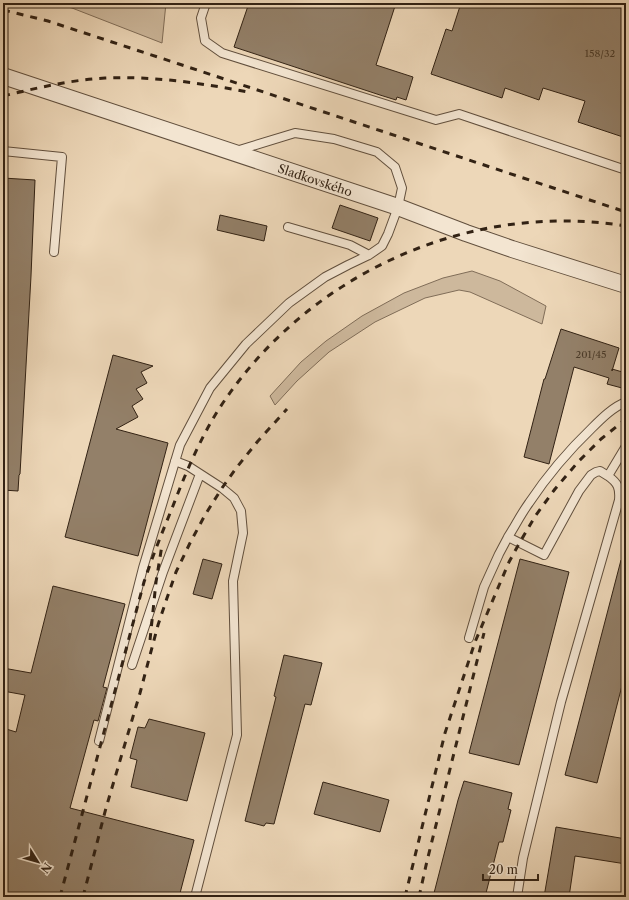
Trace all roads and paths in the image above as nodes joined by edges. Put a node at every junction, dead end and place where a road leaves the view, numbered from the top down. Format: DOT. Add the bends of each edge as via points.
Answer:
graph roads {
  1 [pos="206,3"];
  2 [pos="3,76"];
  3 [pos="3,151"];
  4 [pos="232,152"];
  5 [pos="626,170"];
  6 [pos="398,207"];
  7 [pos="288,227"];
  8 [pos="54,252"];
  9 [pos="369,255"];
  10 [pos="626,286"];
  11 [pos="626,402"];
  12 [pos="626,446"];
  13 [pos="175,461"];
  14 [pos="200,474"];
  15 [pos="608,476"];
  16 [pos="508,537"];
  17 [pos="469,638"];
  18 [pos="132,665"];
  19 [pos="99,741"];
  20 [pos="195,897"];
  21 [pos="517,897"];
  1 -- 5 [label="lane" via="201,18 205,41 222,53 436,120 459,114"];
  2 -- 4 [label="street, Sladkovského"];
  3 -- 8 [label="lane" via="62,157"];
  4 -- 6 [label="street, Sladkovského"];
  4 -- 6 [label="lane" via="295,133 334,139 377,152 396,167 402,188"];
  6 -- 9 [label="lane" via="382,246"];
  6 -- 10 [label="street, Sladkovského" via="472,236"];
  7 -- 9 [label="lane" via="350,245"];
  9 -- 13 [label="lane" via="325,277 289,303 246,344 210,388 180,444"];
  11 -- 16 [label="lane" via="601,419 563,457 528,504"];
  12 -- 15 [label="lane"];
  13 -- 14 [label="lane"];
  13 -- 19 [label="lane" via="142,568"];
  14 -- 18 [label="lane"];
  14 -- 20 [label="lane" via="234,498 241,511 243,533 233,581 237,735"];
  15 -- 16 [label="lane" via="600,471 591,475 544,555"];
  15 -- 21 [label="lane" via="617,485 619,500 562,702 523,858"];
  16 -- 17 [label="lane" via="484,587"];
}
